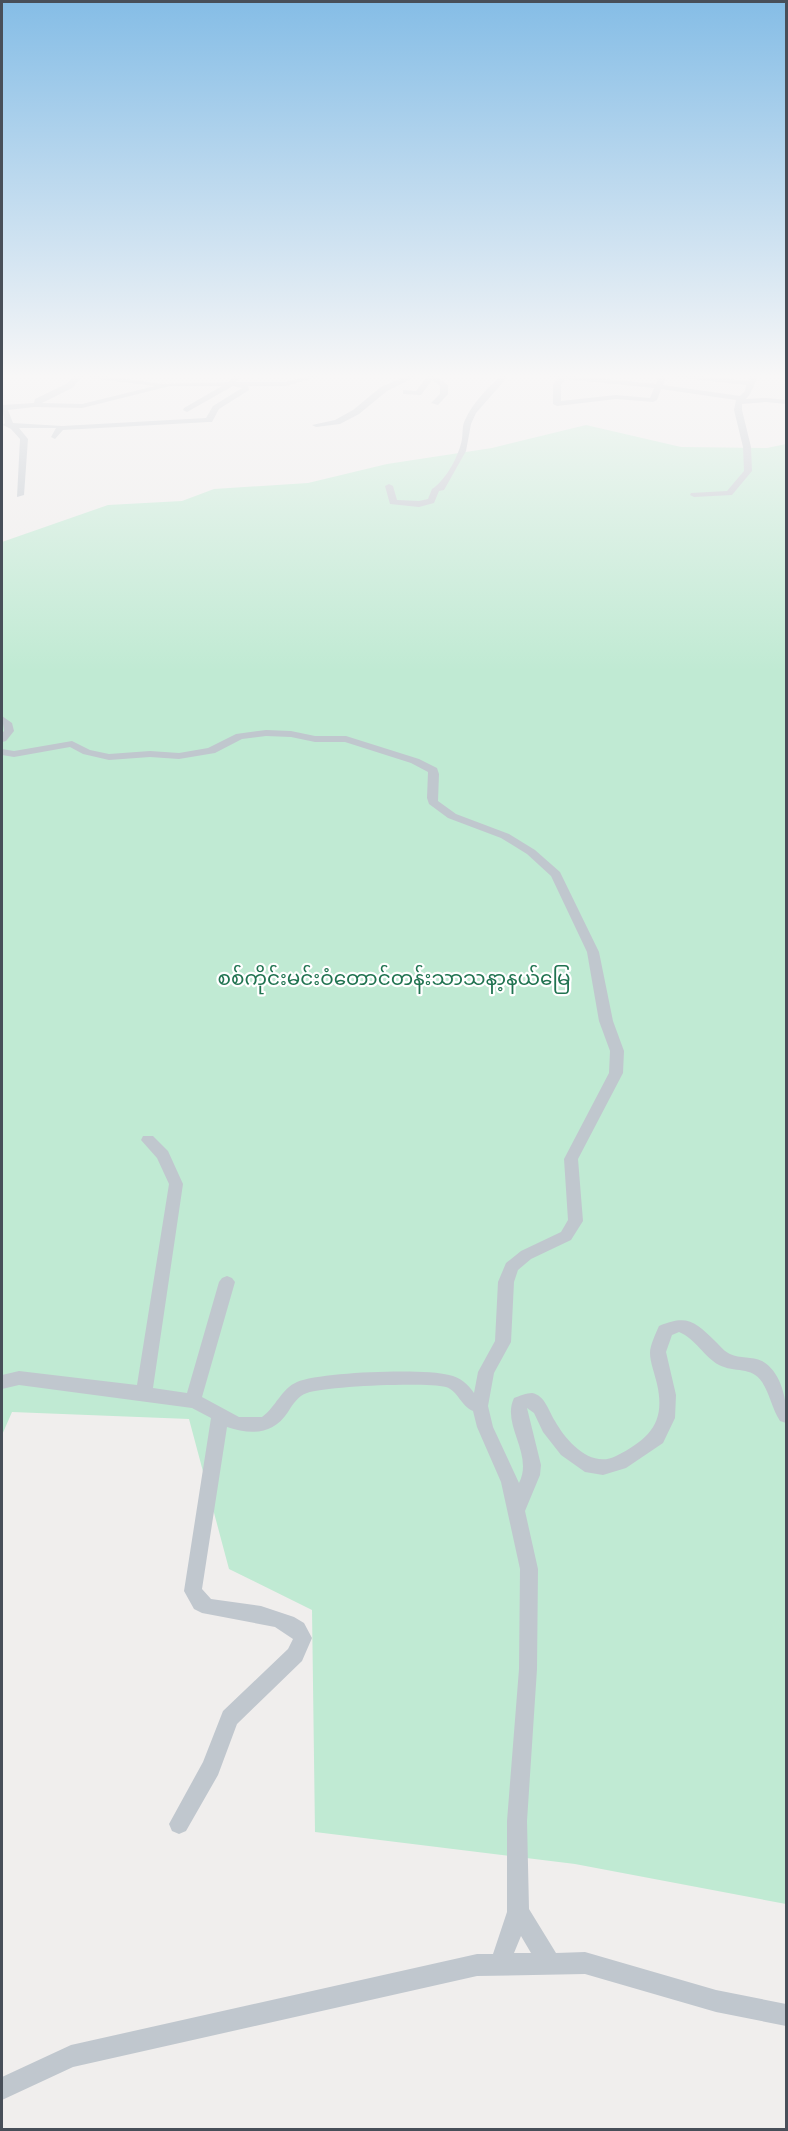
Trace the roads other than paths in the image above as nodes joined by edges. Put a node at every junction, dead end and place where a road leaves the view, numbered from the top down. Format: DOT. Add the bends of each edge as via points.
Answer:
graph roads {
  1 [pos="22,472"];
  2 [pos="450,472"];
  3 [pos="747,472"];
  4 [pos="389,486"];
  5 [pos="20,495"];
  6 [pos="694,495"];
  7 [pos="2,719"];
  8 [pos="2,739"];
  9 [pos="2,752"];
  10 [pos="148,1140"];
  11 [pos="227,1282"];
  12 [pos="2,1382"];
  13 [pos="144,1393"];
  14 [pos="193,1401"];
  15 [pos="480,1406"];
  16 [pos="786,1416"];
  17 [pos="220,1417"];
  18 [pos="517,1517"];
  19 [pos="179,1824"];
  20 [pos="518,1912"];
  21 [pos="500,1964"];
  22 [pos="550,1964"];
  23 [pos="786,2015"];
  24 [pos="4,2092"];
  1 -- 5 [label="street"];
  2 -- 4 [label="street" via="431,501 419,504 393,502"];
  3 -- 6 [label="street" via="729,493"];
  7 -- 8 [label="street" via="9,731"];
  9 -- 15 [label="street" via="14,754 72,744 109,757 179,756 211,751 240,736 266,733 346,740 416,761 433,771 433,802 452,816 505,836 556,874 593,952 606,1021 617,1051 616,1073 571,1159 576,1221 566,1236 526,1255 511,1267 506,1282 503,1342 486,1372"];
  10 -- 13 [label="street" via="163,1155 176,1184"];
  11 -- 14 [label="street"];
  12 -- 13 [label="street" via="19,1378"];
  13 -- 14 [label="street"];
  14 -- 17 [label="street" via="207,1405"];
  15 -- 17 [label="street" via="471,1402 462,1388 429,1378 309,1385 289,1394 280,1413 262,1425 239,1424"];
  15 -- 18 [label="street" via="485,1427 510,1482"];
  16 -- 18 [label="street" via="769,1378 757,1366 724,1360 694,1330 679,1325 664,1331 658,1352 668,1395 667,1418 657,1438 620,1463 591,1467 567,1450 540,1408 531,1400 520,1403 518,1410 532,1473 523,1489"];
  17 -- 19 [label="street" via="193,1592 209,1607 289,1623 303,1638 295,1654 230,1718 211,1768"];
  18 -- 20 [label="street" via="529,1569 528,1669 517,1821"];
  20 -- 21 [label="street"];
  20 -- 22 [label="street"];
  21 -- 22 [label="street"];
  21 -- 24 [label="street" via="477,1965 71,2056"];
  22 -- 23 [label="street" via="585,1963 716,2001"];
}
